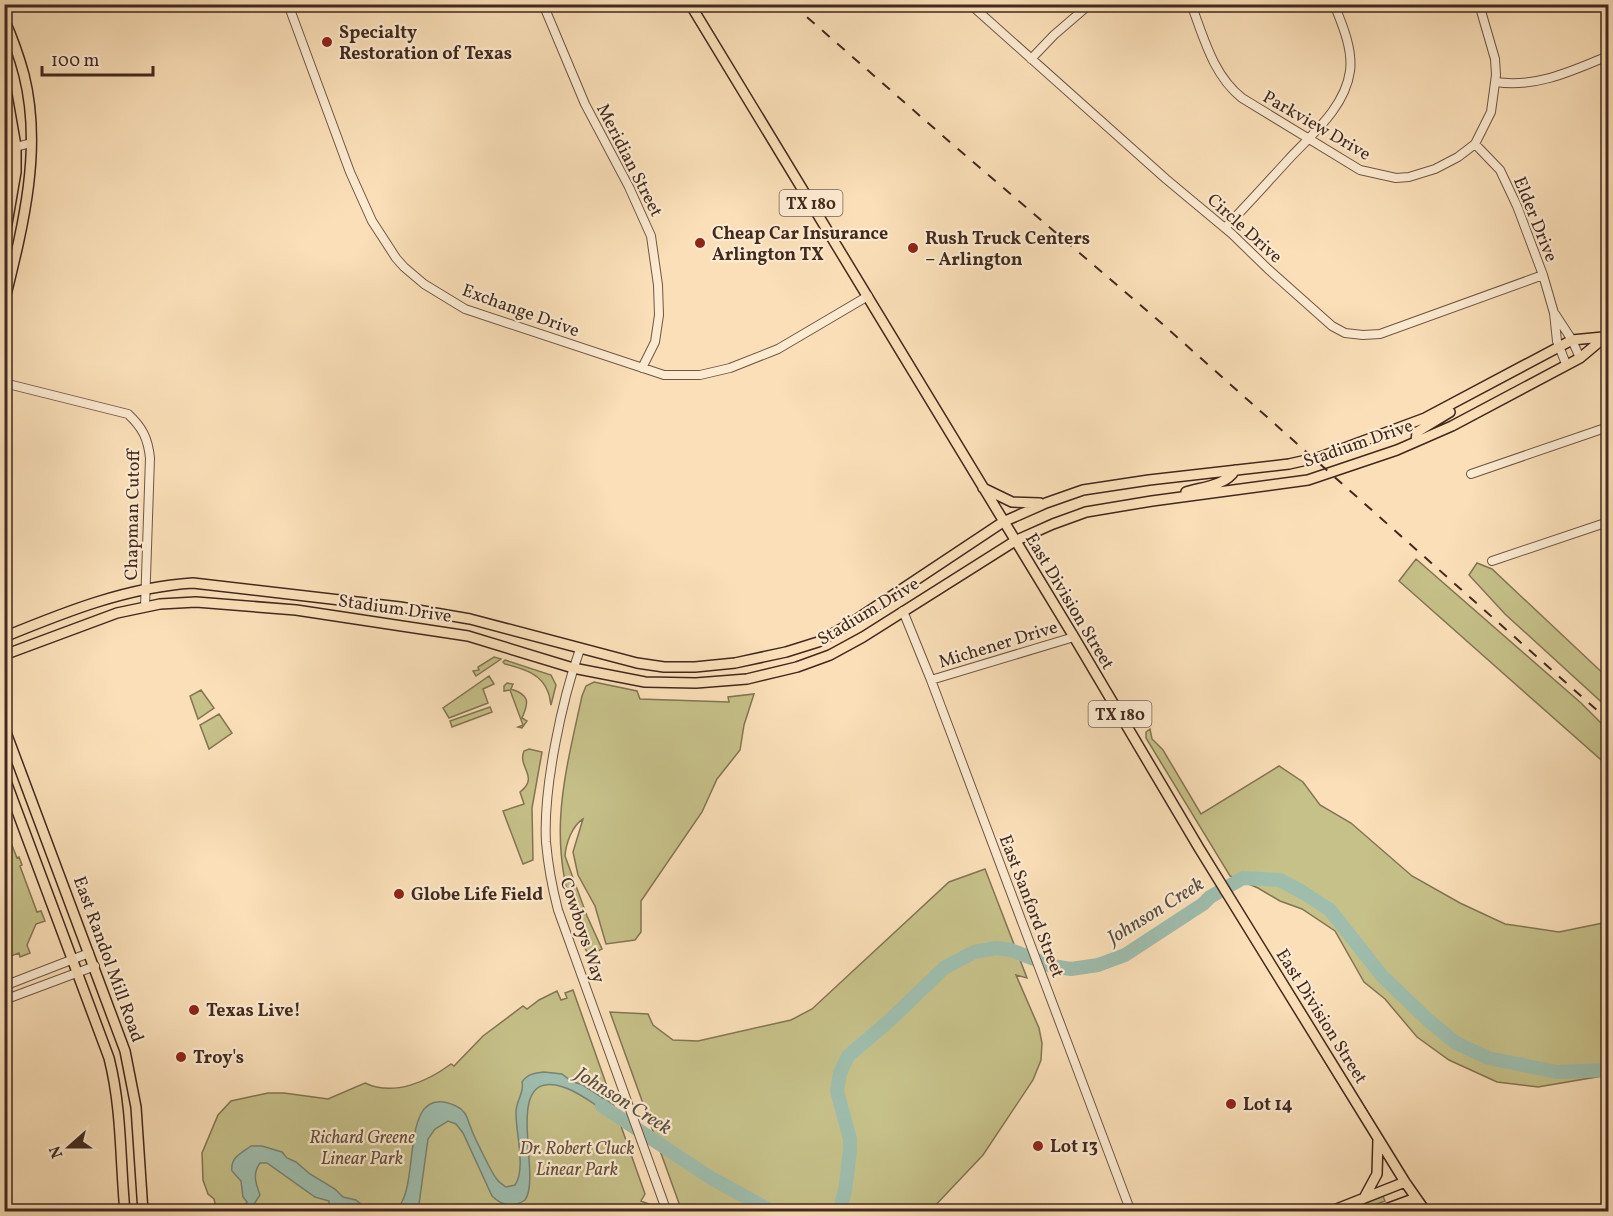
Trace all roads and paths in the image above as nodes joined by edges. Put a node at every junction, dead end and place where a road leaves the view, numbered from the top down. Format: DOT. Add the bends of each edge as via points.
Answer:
graph roads {
  1 [pos="288,4"];
  2 [pos="543,4"];
  3 [pos="690,4"];
  4 [pos="970,4"];
  5 [pos="1090,4"];
  6 [pos="1191,4"];
  7 [pos="1334,4"];
  8 [pos="1479,4"];
  9 [pos="4,19"];
  10 [pos="1608,56"];
  11 [pos="1031,59"];
  12 [pos="4,78"];
  13 [pos="1496,82"];
  14 [pos="1308,138"];
  15 [pos="31,143"];
  16 [pos="1475,144"];
  17 [pos="16,146"];
  18 [pos="4,150"];
  19 [pos="1225,228"];
  20 [pos="4,241"];
  21 [pos="1543,276"];
  22 [pos="868,296"];
  23 [pos="4,303"];
  24 [pos="1554,313"];
  25 [pos="1607,337"];
  26 [pos="1572,340"];
  27 [pos="1558,346"];
  28 [pos="1580,358"];
  29 [pos="1566,364"];
  30 [pos="642,368"];
  31 [pos="4,383"];
  32 [pos="1475,392"];
  33 [pos="1608,427"];
  34 [pos="1416,441"];
  35 [pos="1234,470"];
  36 [pos="1471,474"];
  37 [pos="982,488"];
  38 [pos="1166,499"];
  39 [pos="1046,503"];
  40 [pos="1003,522"];
  41 [pos="1608,522"];
  42 [pos="1015,541"];
  43 [pos="1492,561"];
  44 [pos="145,589"];
  45 [pos="298,596"];
  46 [pos="145,607"];
  47 [pos="296,610"];
  48 [pos="903,611"];
  49 [pos="4,637"];
  50 [pos="1074,637"];
  51 [pos="580,649"];
  52 [pos="4,656"];
  53 [pos="765,658"];
  54 [pos="573,668"];
  55 [pos="768,674"];
  56 [pos="931,680"];
  57 [pos="4,727"];
  58 [pos="4,776"];
  59 [pos="89,953"];
  60 [pos="74,959"];
  61 [pos="95,966"];
  62 [pos="78,973"];
  63 [pos="4,986"];
  64 [pos="4,1000"];
  65 [pos="1377,1137"];
  66 [pos="1405,1182"];
  67 [pos="1364,1198"];
  68 [pos="1416,1198"];
  69 [pos="125,1212"];
  70 [pos="142,1212"];
  71 [pos="667,1212"];
  72 [pos="1131,1212"];
  73 [pos="1329,1212"];
  74 [pos="1378,1212"];
  75 [pos="1426,1212"];
  1 -- 30 [label="street, Exchange Drive" via="350,172 372,221 396,258 424,284 465,309"];
  2 -- 30 [label="street, Meridian Street" via="585,104 630,187 651,236 659,315 655,342"];
  3 -- 22 [label="main road, East Division Street / TX 180"];
  4 -- 11 [label="street, Circle Drive"];
  5 -- 11 [label="street"];
  6 -- 14 [label="street, Parkview Drive" via="1215,66 1233,91"];
  7 -- 14 [label="street" via="1351,57 1347,86 1334,109"];
  8 -- 13 [label="street, Parkview Drive" via="1495,59"];
  9 -- 15 [label="main road" via="24,76"];
  10 -- 13 [label="street" via="1534,82"];
  11 -- 19 [label="street, Circle Drive"];
  12 -- 17 [label="main road"];
  13 -- 16 [label="street, Parkview Drive" via="1491,112"];
  14 -- 16 [label="street, Parkview Drive" via="1360,170 1396,178 1435,169"];
  14 -- 19 [label="street"];
  15 -- 17 [label="street"];
  15 -- 23 [label="main road" via="24,216"];
  16 -- 21 [label="street, Elder Drive" via="1500,170 1509,187"];
  17 -- 18 [label="street"];
  17 -- 20 [label="main road" via="16,172"];
  19 -- 21 [label="street, Circle Drive" via="1332,326 1345,333 1380,334"];
  21 -- 24 [label="street, Elder Drive"];
  22 -- 30 [label="street, Exchange Drive" via="778,350 730,368 700,375 664,375"];
  22 -- 37 [label="main road, East Division Street / TX 180"];
  24 -- 26 [label="street, Elder Drive"];
  24 -- 27 [label="street, Elder Drive"];
  25 -- 26 [label="main road, Stadium Drive"];
  25 -- 28 [label="main road, Stadium Drive"];
  26 -- 27 [label="main road, Stadium Drive"];
  26 -- 28 [label="street, Elder Drive"];
  27 -- 29 [label="street, Elder Drive"];
  27 -- 32 [label="main road, Stadium Drive"];
  28 -- 29 [label="main road, Stadium Drive"];
  29 -- 34 [label="main road, Stadium Drive" via="1452,426"];
  31 -- 44 [label="street, Chapman Cutoff" via="128,414 138,423 150,458"];
  32 -- 34 [label="main road" via="1423,427 1417,432"];
  32 -- 35 [label="main road, Stadium Drive" via="1425,418 1320,457"];
  33 -- 36 [label="street"];
  34 -- 38 [label="main road, Stadium Drive" via="1308,480"];
  35 -- 38 [label="main road" via="1222,482"];
  35 -- 39 [label="main road, Stadium Drive" via="1083,490"];
  37 -- 39 [label="main road" via="1012,502"];
  37 -- 40 [label="main road, East Division Street / TX 180"];
  38 -- 42 [label="main road, Stadium Drive" via="1086,512"];
  39 -- 40 [label="main road, Stadium Drive"];
  40 -- 42 [label="main road, East Division Street / TX 180"];
  40 -- 53 [label="main road, Stadium Drive" via="848,625 818,642"];
  41 -- 43 [label="street"];
  42 -- 48 [label="main road, Stadium Drive"];
  42 -- 50 [label="main road, East Division Street / TX 180"];
  44 -- 45 [label="main road, Stadium Drive" via="193,584"];
  44 -- 46 [label="street, Chapman Cutoff"];
  44 -- 49 [label="main road, Stadium Drive" via="71,610"];
  45 -- 47 [label="main road"];
  45 -- 51 [label="main road, Stadium Drive" via="400,607 470,620"];
  46 -- 47 [label="main road, Stadium Drive" via="196,602"];
  46 -- 52 [label="main road, Stadium Drive" via="117,613"];
  47 -- 54 [label="main road, Stadium Drive" via="468,636"];
  48 -- 55 [label="main road, Stadium Drive" via="830,655"];
  48 -- 56 [label="street, East Sanford Street"];
  50 -- 56 [label="street, Michener Drive"];
  50 -- 65 [label="main road, East Division Street / TX 180"];
  51 -- 53 [label="main road, Stadium Drive" via="664,667"];
  51 -- 54 [label="street, Cowboys Way"];
  53 -- 55 [label="main road"];
  54 -- 55 [label="main road, Stadium Drive" via="645,682 696,683"];
  54 -- 71 [label="street, Cowboys Way" via="546,814 550,880"];
  56 -- 72 [label="street, East Sanford Street"];
  57 -- 59 [label="main road, East Randol Mill Road"];
  58 -- 60 [label="main road, East Randol Mill Road"];
  59 -- 60 [label="street"];
  59 -- 61 [label="main road, East Randol Mill Road"];
  60 -- 62 [label="main road, East Randol Mill Road"];
  60 -- 63 [label="street"];
  61 -- 62 [label="street"];
  61 -- 70 [label="main road, East Randol Mill Road" via="132,1081 139,1132"];
  62 -- 64 [label="street"];
  62 -- 69 [label="main road, East Randol Mill Road" via="115,1083"];
  65 -- 66 [label="main road, East Division Street / TX 180"];
  65 -- 67 [label="main road" via="1377,1174"];
  66 -- 67 [label="main road"];
  66 -- 68 [label="main road, East Division Street / TX 180"];
  67 -- 73 [label="main road"];
  68 -- 74 [label="main road"];
  68 -- 75 [label="main road, East Division Street / TX 180"];
}
